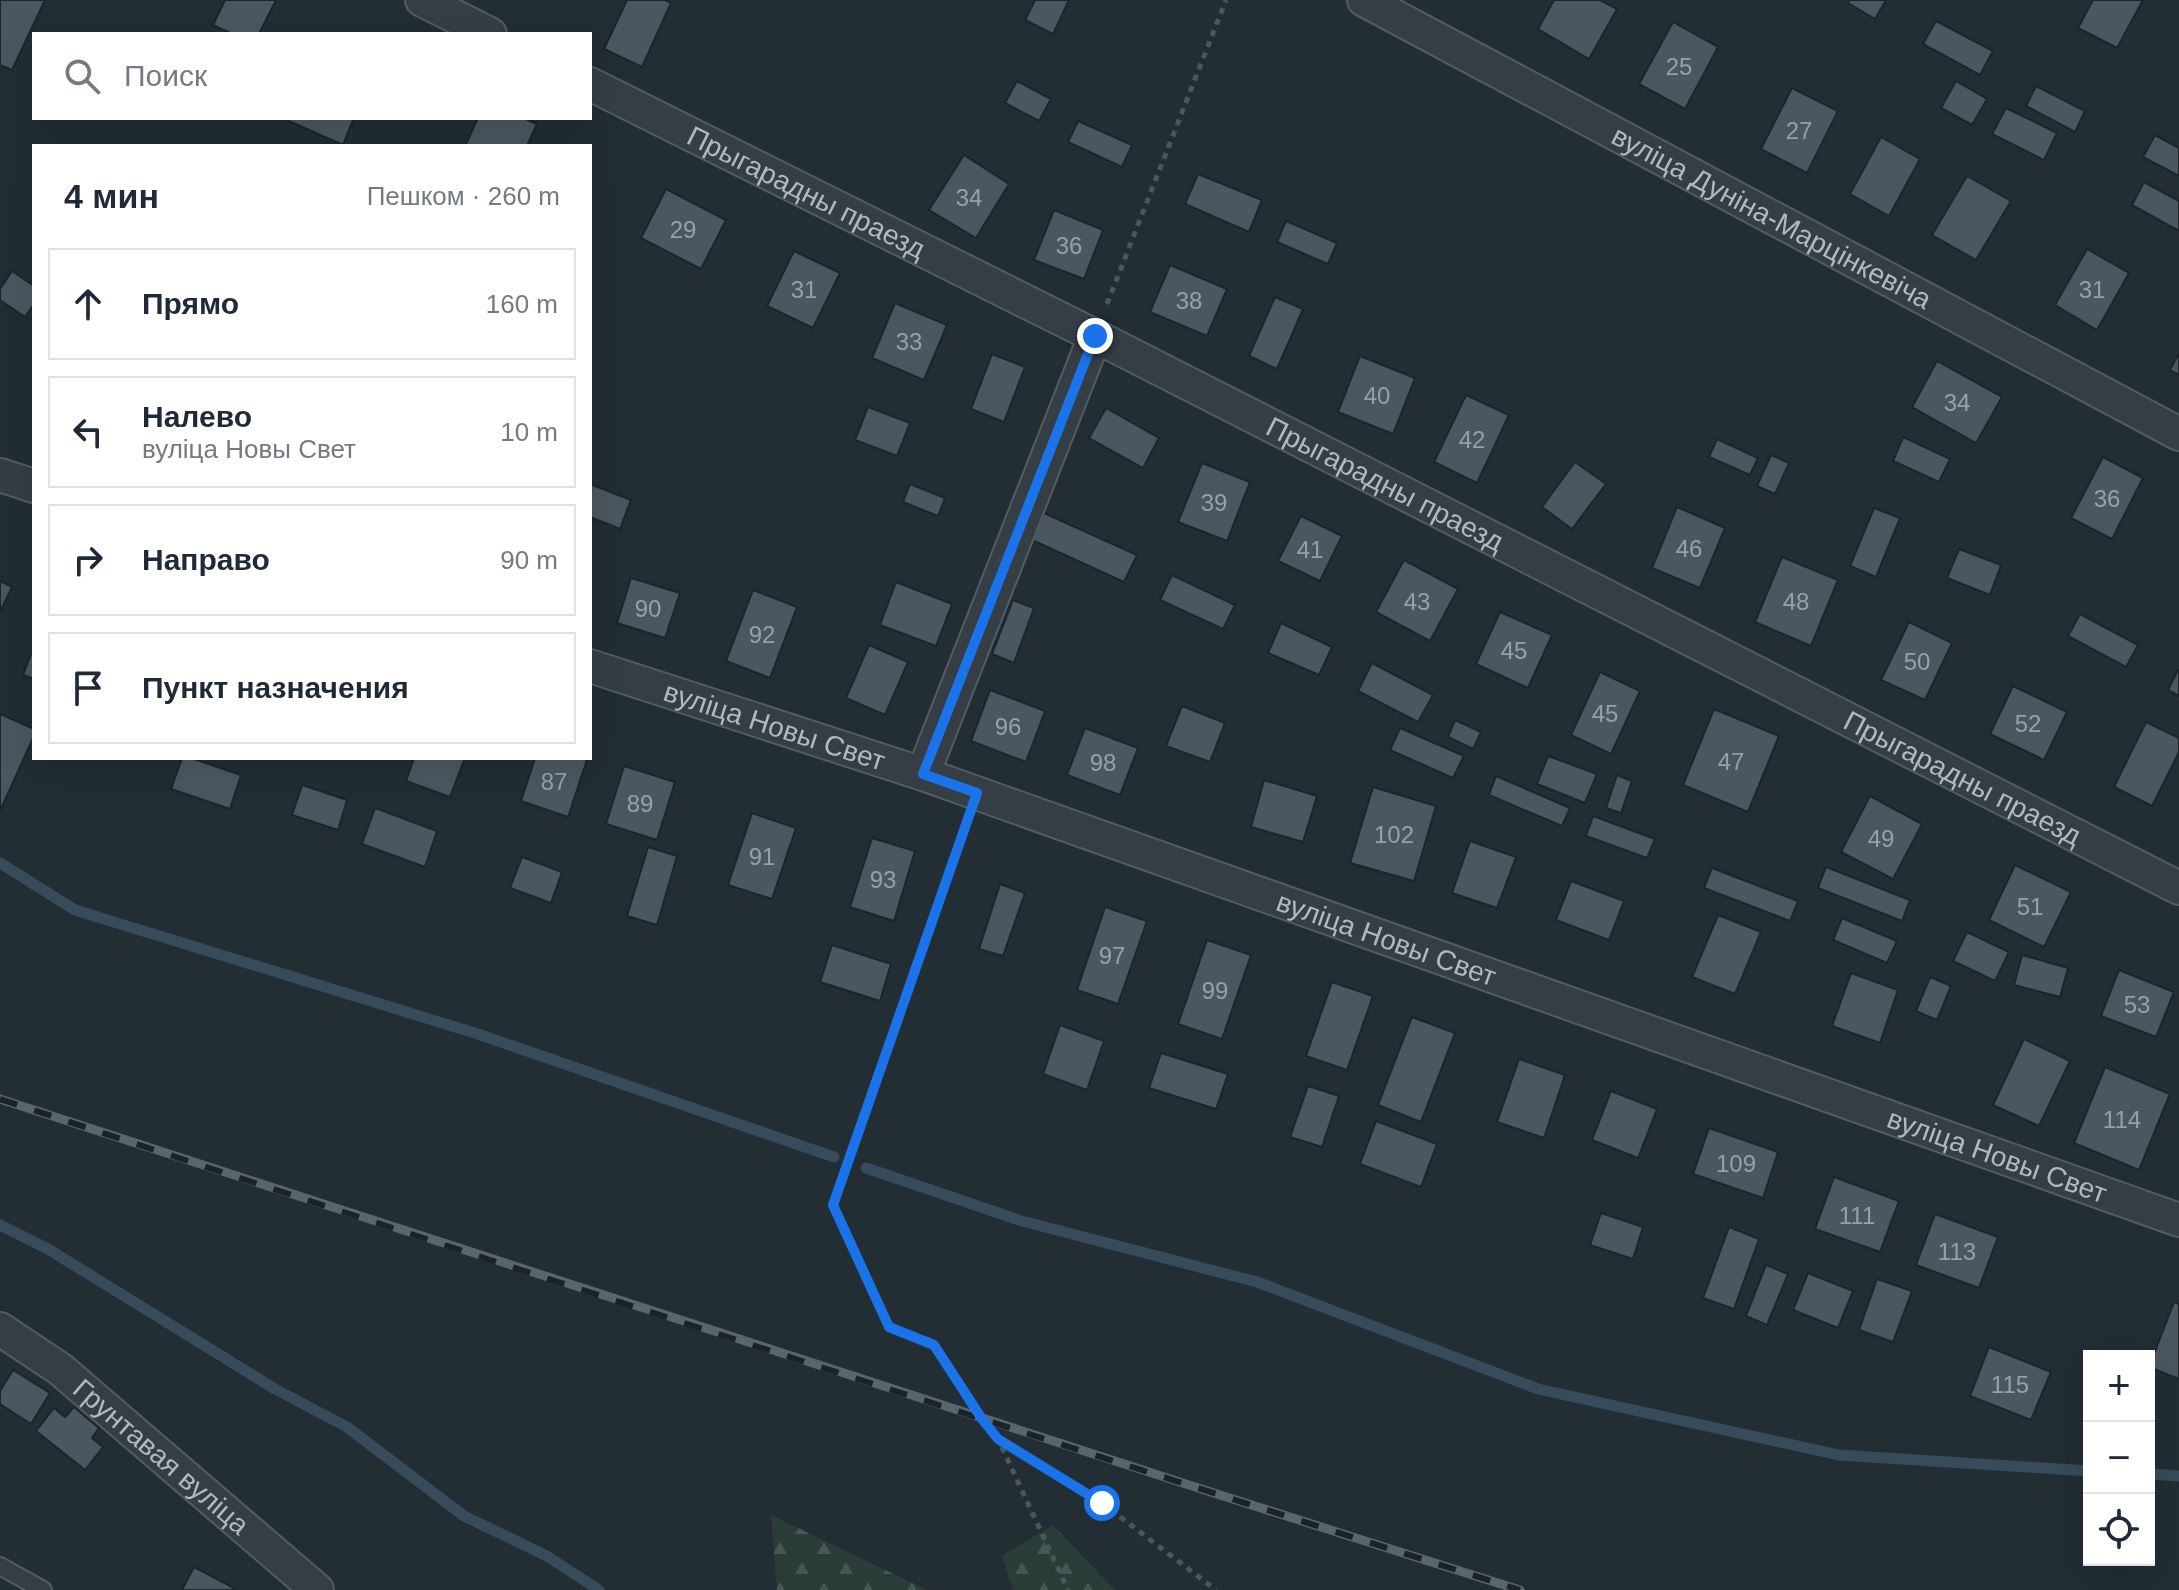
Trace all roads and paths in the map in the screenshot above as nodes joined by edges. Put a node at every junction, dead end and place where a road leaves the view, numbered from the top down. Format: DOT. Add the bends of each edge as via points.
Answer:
graph roads {
  1 [pos="422,0"];
  2 [pos="1226,0"];
  3 [pos="1364,0"];
  4 [pos="486,32"];
  5 [pos="592,85"];
  6 [pos="1095,336"];
  7 [pos="2179,434"];
  8 [pos="0,475"];
  9 [pos="32,485"];
  10 [pos="592,667"];
  11 [pos="923,774"];
  12 [pos="977,793"];
  13 [pos="2179,888"];
  14 [pos="2179,1220"];
  15 [pos="0,1329"];
  16 [pos="998,1439"];
  17 [pos="0,1566"];
  18 [pos="43,1590"];
  19 [pos="317,1590"];
  20 [pos="1068,1590"];
  21 [pos="1216,1590"];
  1 -- 4 [label="street"];
  2 -- 6 [label="path"];
  3 -- 7 [label="street, вуліца Дуніна-Марцінкевіча"];
  5 -- 6 [label="street, Прыгарадны праезд"];
  6 -- 11 [label="street"];
  6 -- 13 [label="street, Прыгарадны праезд"];
  8 -- 9 [label="street"];
  10 -- 11 [label="street, вуліца Новы Свет"];
  11 -- 12 [label="street, вуліца Новы Свет"];
  12 -- 14 [label="street, вуліца Новы Свет"];
  12 -- 16 [label="path" via="833,1205 889,1327 934,1345"];
  15 -- 19 [label="street, Грунтавая вуліца" via="60,1369"];
  16 -- 20 [label="path"];
  16 -- 21 [label="path" via="1102,1503"];
  17 -- 18 [label="lane"];
}
